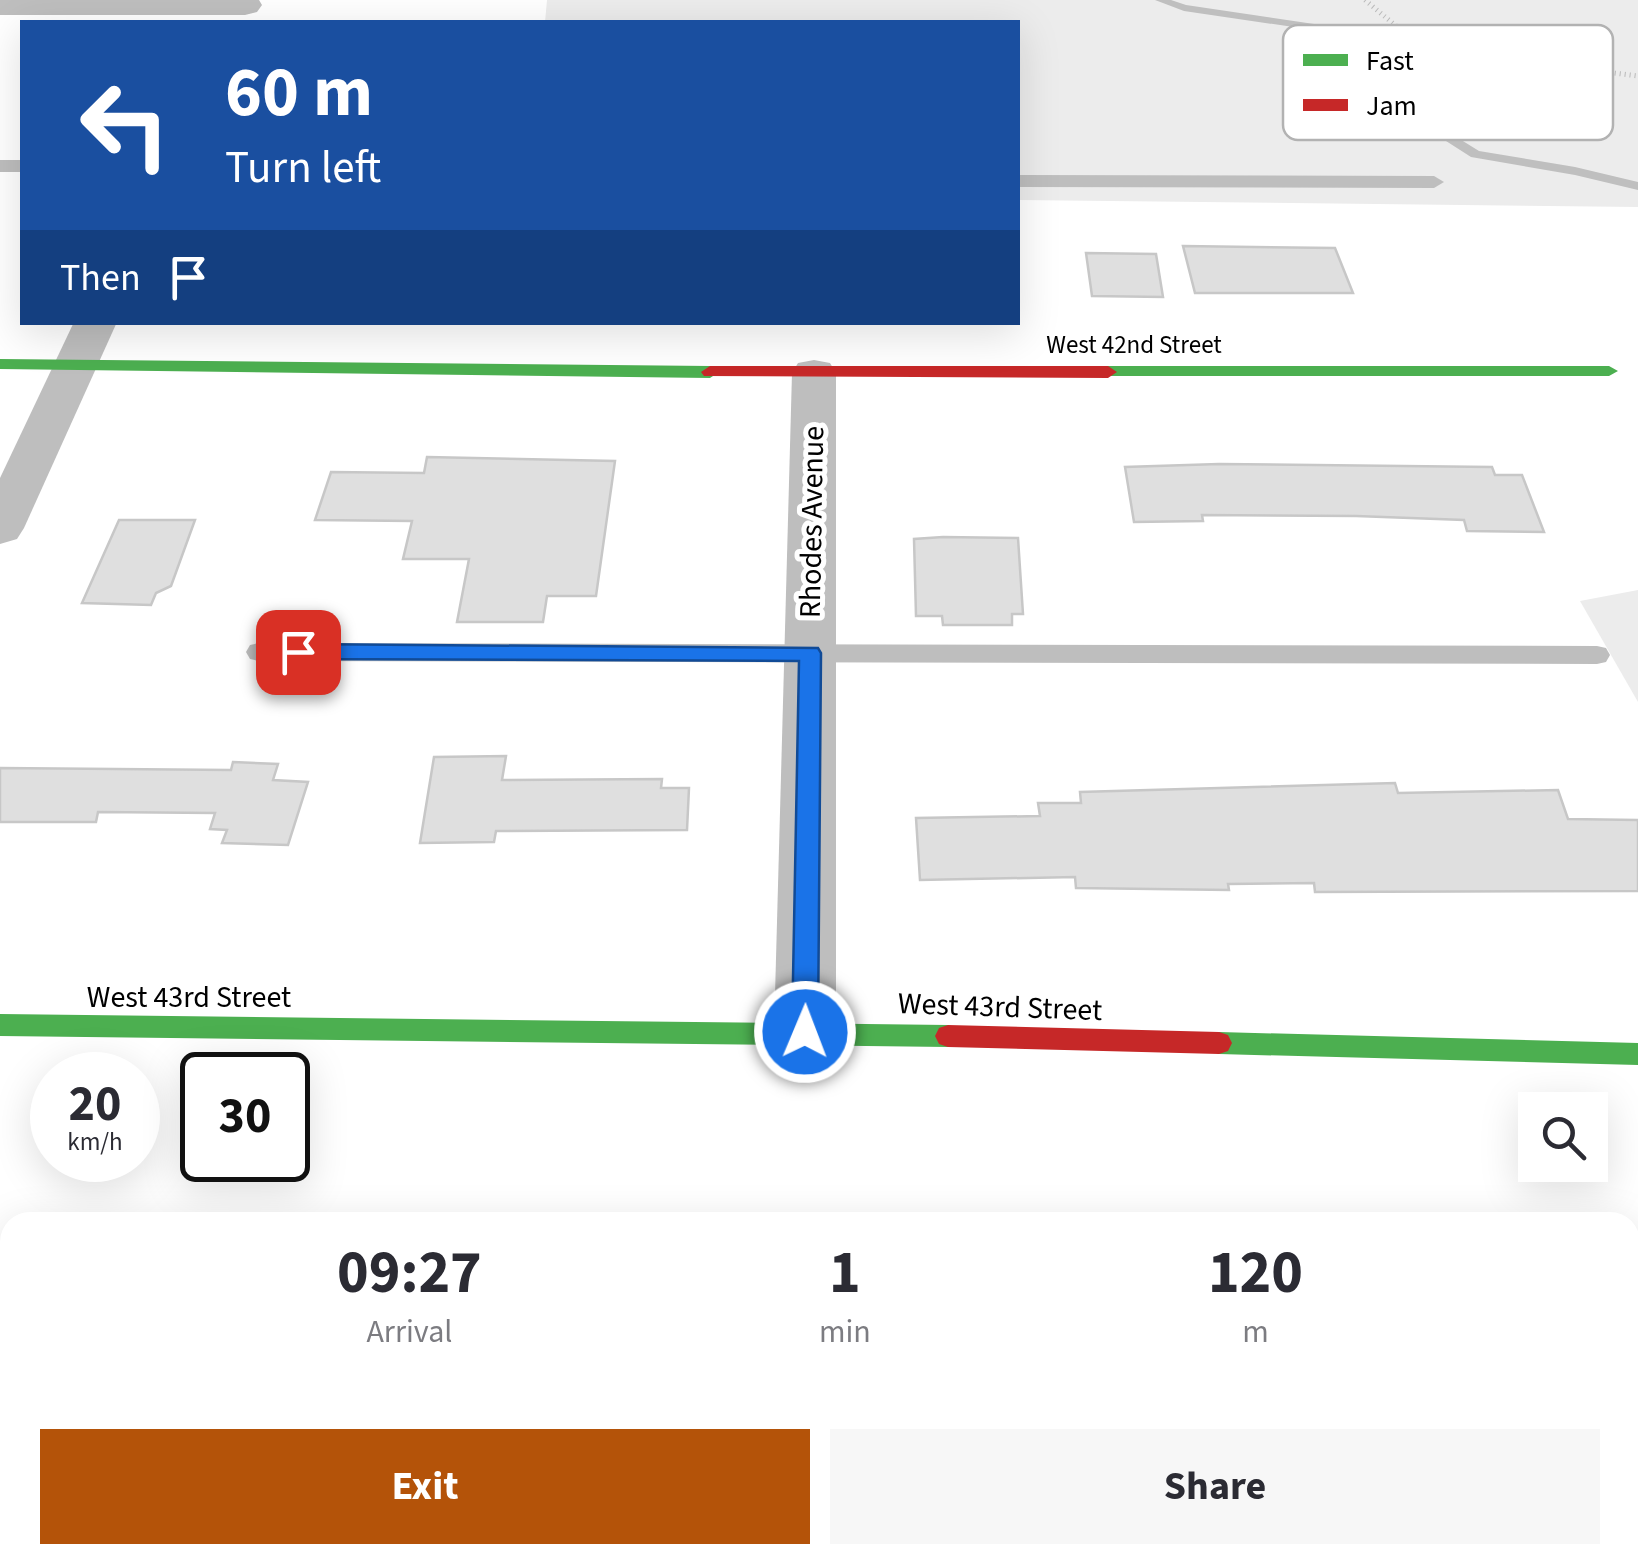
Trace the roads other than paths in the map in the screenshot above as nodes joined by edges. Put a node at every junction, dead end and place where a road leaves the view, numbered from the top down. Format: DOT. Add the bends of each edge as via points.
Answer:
graph roads {
  1 [pos="0,5"];
  2 [pos="243,9"];
  3 [pos="1020,180"];
  4 [pos="1434,182"];
  5 [pos="95,325"];
  6 [pos="0,364"];
  7 [pos="76,365"];
  8 [pos="1608,371"];
  9 [pos="814,373"];
  10 [pos="0,528"];
  11 [pos="258,652"];
  12 [pos="810,653"];
  13 [pos="1597,655"];
  14 [pos="0,1025"];
  15 [pos="805,1032"];
  16 [pos="1638,1054"];
  1 -- 2 [label="street"];
  3 -- 4 [label="lane"];
  5 -- 7 [label="street"];
  6 -- 7 [label="street, West 42nd Street"];
  7 -- 9 [label="street, West 42nd Street"];
  7 -- 10 [label="street"];
  8 -- 9 [label="street, West 42nd Street"];
  9 -- 12 [label="street, Rhodes Avenue"];
  11 -- 12 [label="lane"];
  12 -- 13 [label="lane"];
  12 -- 15 [label="street, Rhodes Avenue"];
  14 -- 15 [label="street, West 43rd Street"];
  15 -- 16 [label="street, West 43rd Street"];
}
